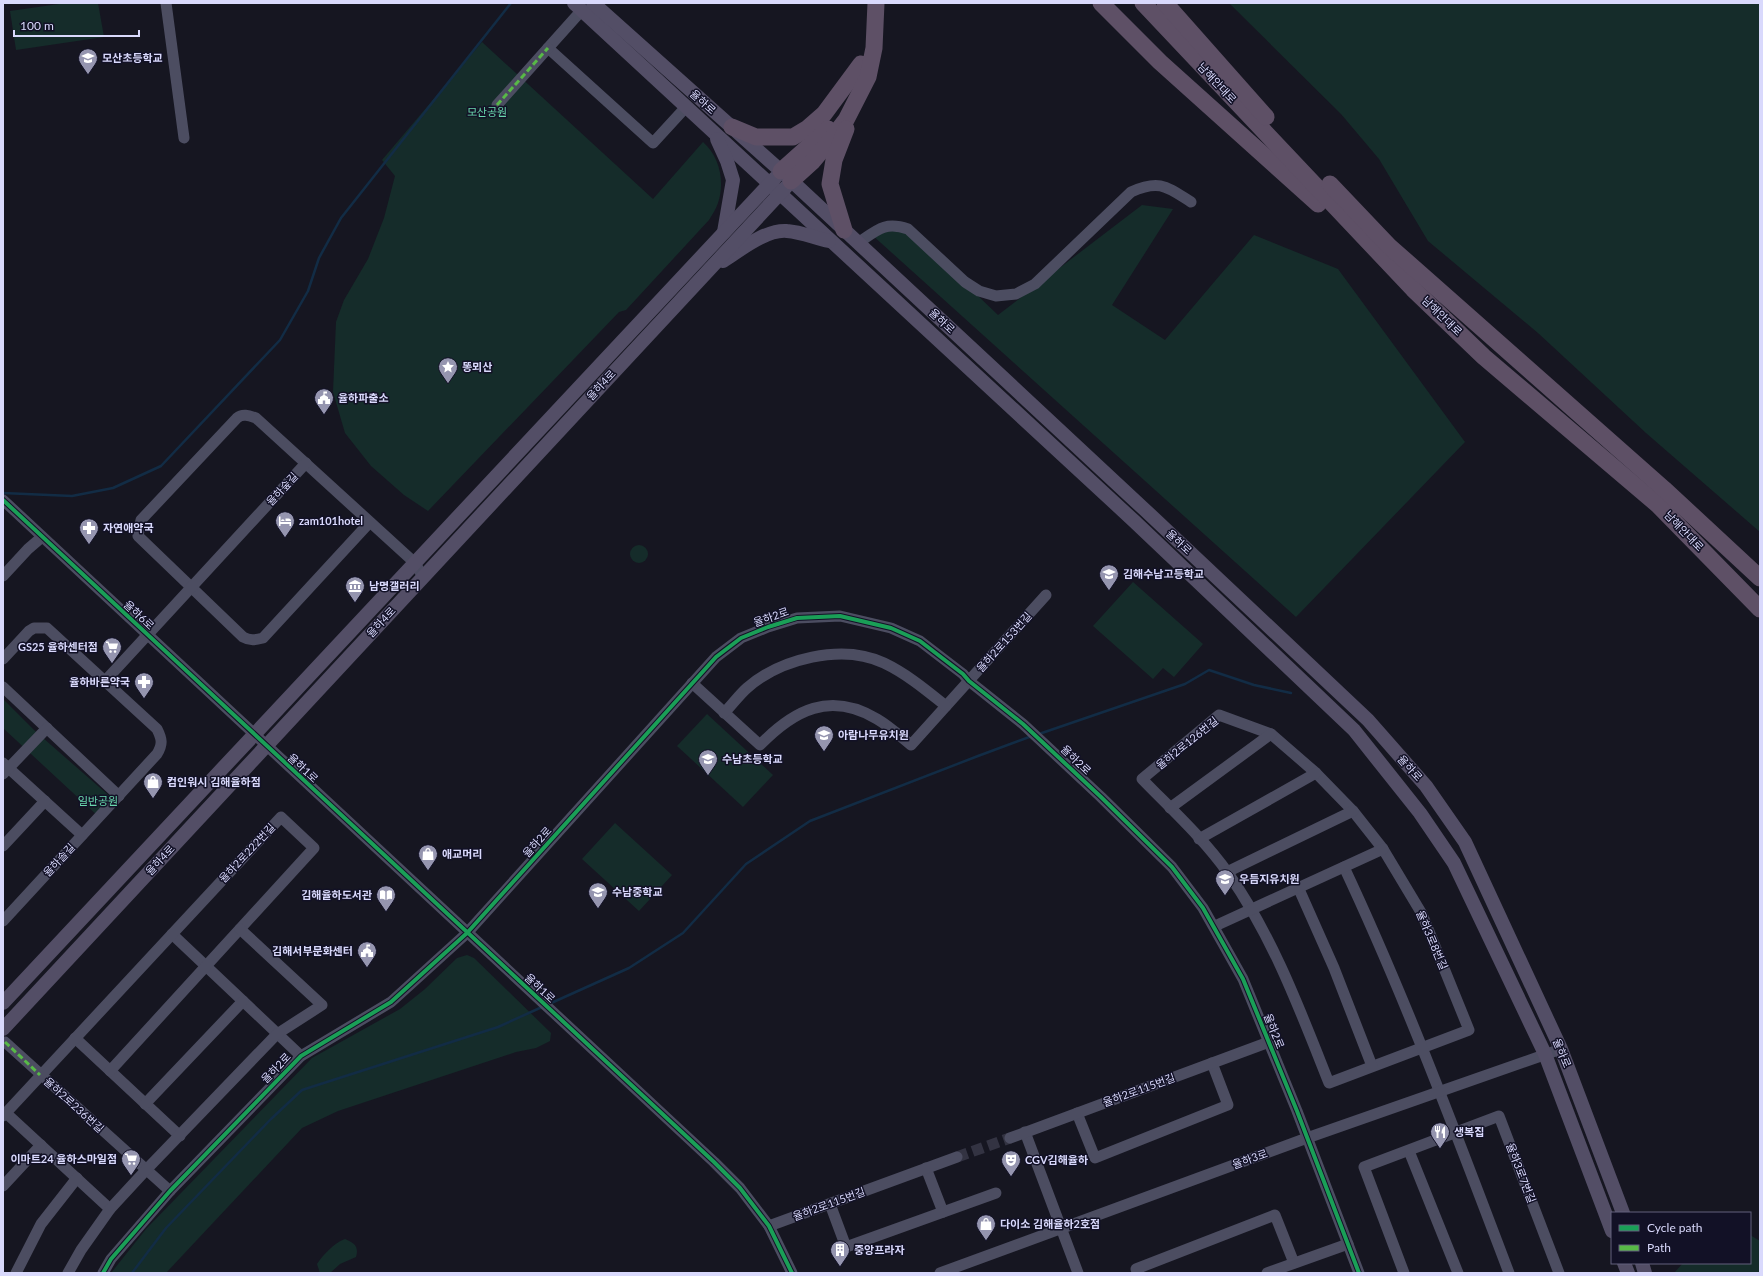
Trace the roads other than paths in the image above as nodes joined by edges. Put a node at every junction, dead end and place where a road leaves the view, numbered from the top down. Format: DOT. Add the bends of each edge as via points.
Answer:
graph roads {
  1 [pos="166,3"];
  2 [pos="865,3"];
  3 [pos="876,3"];
  4 [pos="1101,3"];
  5 [pos="1143,3"];
  6 [pos="1165,3"];
  7 [pos="583,5"];
  8 [pos="548,48"];
  9 [pos="865,71"];
  10 [pos="497,105"];
  11 [pos="686,107"];
  12 [pos="732,127"];
  13 [pos="713,132"];
  14 [pos="184,138"];
  15 [pos="786,176"];
  16 [pos="774,189"];
  17 [pos="1191,202"];
  18 [pos="844,230"];
  19 [pos="723,233"];
  20 [pos="831,241"];
  21 [pos="858,243"];
  22 [pos="704,274"];
  23 [pos="1413,289"];
  24 [pos="306,463"];
  25 [pos="3,500"];
  26 [pos="370,522"];
  27 [pos="42,536"];
  28 [pos="415,563"];
  29 [pos="3,576"];
  30 [pos="423,577"];
  31 [pos="1760,578"];
  32 [pos="192,588"];
  33 [pos="1046,595"];
  34 [pos="1760,609"];
  35 [pos="148,635"];
  36 [pos="3,659"];
  37 [pos="105,681"];
  38 [pos="969,681"];
  39 [pos="692,683"];
  40 [pos="3,688"];
  41 [pos="946,706"];
  42 [pos="724,712"];
  43 [pos="47,728"];
  44 [pos="254,734"];
  45 [pos="1271,734"];
  46 [pos="266,746"];
  47 [pos="5,768"];
  48 [pos="1316,773"];
  49 [pos="119,796"];
  50 [pos="45,801"];
  51 [pos="1170,808"];
  52 [pos="1353,811"];
  53 [pos="82,836"];
  54 [pos="1199,839"];
  55 [pos="3,846"];
  56 [pos="1384,849"];
  57 [pos="1344,867"];
  58 [pos="1227,872"];
  59 [pos="1298,887"];
  60 [pos="1252,908"];
  61 [pos="3,920"];
  62 [pos="1215,926"];
  63 [pos="240,929"];
  64 [pos="467,933"];
  65 [pos="172,934"];
  66 [pos="206,966"];
  67 [pos="242,1001"];
  68 [pos="3,1003"];
  69 [pos="277,1034"];
  70 [pos="4,1036"];
  71 [pos="75,1038"];
  72 [pos="1268,1042"];
  73 [pos="1422,1048"];
  74 [pos="1561,1049"];
  75 [pos="1545,1054"];
  76 [pos="301,1056"];
  77 [pos="1212,1063"];
  78 [pos="1372,1066"];
  79 [pos="110,1071"];
  80 [pos="40,1075"];
  81 [pos="1439,1091"];
  82 [pos="145,1104"];
  83 [pos="1077,1113"];
  84 [pos="4,1115"];
  85 [pos="1025,1132"];
  86 [pos="1455,1133"];
  87 [pos="180,1136"];
  88 [pos="1010,1138"];
  89 [pos="1307,1138"];
  90 [pos="41,1145"];
  91 [pos="1408,1151"];
  92 [pos="957,1157"];
  93 [pos="926,1168"];
  94 [pos="146,1170"];
  95 [pos="77,1178"];
  96 [pos="3,1186"];
  97 [pos="170,1191"];
  98 [pos="996,1193"];
  99 [pos="830,1204"];
  100 [pos="110,1209"];
  101 [pos="943,1212"];
  102 [pos="1623,1212"];
  103 [pos="769,1226"];
  104 [pos="1061,1228"];
  105 [pos="1611,1228"];
  106 [pos="1348,1244"];
  107 [pos="1294,1263"];
  108 [pos="16,1273"];
  109 [pos="68,1273"];
  110 [pos="103,1273"];
  111 [pos="792,1273"];
  112 [pos="940,1273"];
  113 [pos="1078,1273"];
  114 [pos="1138,1273"];
  115 [pos="1267,1273"];
  116 [pos="1359,1273"];
  117 [pos="1404,1273"];
  118 [pos="1458,1273"];
  119 [pos="1509,1273"];
  120 [pos="1559,1273"];
  1 -- 14 [label="street"];
  2 -- 9 [label="highway"];
  3 -- 9 [label="highway" via="874,48"];
  4 -- 23 [label="highway" via="1160,62"];
  5 -- 23 [label="highway, 남해안대로"];
  6 -- 31 [label="highway, 남해안대로" via="1263,114 1389,246"];
  7 -- 8 [label="street"];
  7 -- 11 [label="main road, 율하로"];
  7 -- 12 [label="main road, 율하로"];
  8 -- 10 [label="street"];
  8 -- 11 [label="street, 율하로" via="653,143"];
  9 -- 12 [label="highway" via="824,114 794,137 756,137"];
  9 -- 15 [label="highway" via="846,120 838,131 812,162"];
  9 -- 18 [label="highway" via="861,104 844,132 834,160 830,184"];
  11 -- 13 [label="main road, 율하로"];
  12 -- 15 [label="main road, 율하로"];
  13 -- 16 [label="main road, 율하로"];
  13 -- 19 [label="main road" via="733,180"];
  15 -- 16 [label="main road, 율하4로"];
  15 -- 18 [label="main road, 율하로"];
  16 -- 19 [label="main road, 율하4로"];
  16 -- 20 [label="main road, 율하로"];
  16 -- 22 [label="main road, 율하4로"];
  17 -- 21 [label="street" via="1163,185 1145,186 1131,192 1035,284 1016,294 996,296 979,291 965,282 908,229 897,225 883,227"];
  18 -- 21 [label="main road, 율하로"];
  19 -- 28 [label="main road, 율하4로"];
  20 -- 22 [label="main road" via="785,231 768,234"];
  20 -- 75 [label="main road, 율하로" via="1134,521 1354,730 1420,813 1454,862"];
  21 -- 74 [label="main road, 율하로" via="1368,720 1426,786 1465,842"];
  22 -- 30 [label="main road, 율하4로"];
  23 -- 34 [label="highway, 남해안대로" via="1484,357 1658,505"];
  24 -- 26 [label="street, 율하숲길"];
  24 -- 32 [label="street, 율하숲길"];
  24 -- 32 [label="street" via="256,418 240,416 141,520 138,536"];
  25 -- 27 [label="street, 율하6로"];
  26 -- 28 [label="street, 율하숲길"];
  26 -- 32 [label="street" via="263,638 249,640 243,637"];
  27 -- 29 [label="street"];
  27 -- 35 [label="street, 율하6로"];
  28 -- 30 [label="street, 율하숲길"];
  28 -- 44 [label="main road, 율하4로"];
  30 -- 46 [label="main road, 율하4로"];
  32 -- 35 [label="street, 율하숲길"];
  33 -- 38 [label="street, 율하2로153번길"];
  35 -- 37 [label="street, 율하숲길"];
  35 -- 44 [label="street, 율하6로"];
  36 -- 37 [label="street" via="34,628 47,628"];
  37 -- 49 [label="street" via="157,729 162,739 157,754"];
  38 -- 39 [label="street, 율하2로" via="920,641 891,628 840,616 826,616 797,618 741,638 716,657"];
  38 -- 41 [label="street, 율하2로153번길"];
  38 -- 62 [label="street, 율하2로" via="1052,750 1172,867"];
  39 -- 42 [label="street, 율하2로153번길"];
  39 -- 64 [label="street, 율하2로"];
  40 -- 43 [label="street"];
  41 -- 42 [label="street" via="907,675 882,662 854,655 830,654 798,660 769,673 747,688"];
  41 -- 42 [label="street, 율하2로153번길" via="911,745 878,720 847,706 831,705 803,711 781,724 760,745"];
  43 -- 47 [label="street"];
  43 -- 49 [label="street"];
  44 -- 46 [label="street, 율하1로"];
  44 -- 68 [label="main road, 율하4로"];
  45 -- 48 [label="street, 율하2로126번길"];
  45 -- 51 [label="street"];
  45 -- 51 [label="street, 율하2로126번길" via="1219,715 1142,779"];
  46 -- 64 [label="street, 율하1로"];
  46 -- 70 [label="main road, 율하4로"];
  47 -- 50 [label="street, 율하솔길"];
  48 -- 52 [label="street, 율하2로126번길"];
  48 -- 54 [label="street"];
  49 -- 53 [label="street"];
  50 -- 53 [label="street, 율하솔길"];
  50 -- 55 [label="street"];
  51 -- 54 [label="street, 율하2로126번길"];
  52 -- 56 [label="street, 율하2로126번길"];
  52 -- 58 [label="street"];
  53 -- 61 [label="street, 율하솔길"];
  54 -- 58 [label="street, 율하2로126번길"];
  56 -- 57 [label="street"];
  56 -- 73 [label="street, 율하3로8번길" via="1422,914 1469,1030"];
  57 -- 59 [label="street"];
  57 -- 73 [label="street" via="1376,936"];
  58 -- 60 [label="street, 율하2로126번길"];
  59 -- 60 [label="street"];
  59 -- 78 [label="street" via="1334,968"];
  60 -- 62 [label="street"];
  60 -- 78 [label="street, 율하3로8번길" via="1288,978 1329,1083"];
  62 -- 72 [label="street, 율하2로" via="1243,979"];
  63 -- 65 [label="street, 율하2로222번길" via="314,848 281,816"];
  63 -- 66 [label="street, 율하2로222번길"];
  63 -- 69 [label="street" via="322,1006"];
  64 -- 76 [label="street, 율하2로" via="391,1002"];
  64 -- 103 [label="street, 율하1로" via="714,1162 740,1188"];
  65 -- 66 [label="street"];
  65 -- 71 [label="street, 율하2로222번길"];
  66 -- 67 [label="street"];
  66 -- 79 [label="street, 율하2로222번길"];
  67 -- 69 [label="street"];
  67 -- 82 [label="street"];
  69 -- 76 [label="street"];
  69 -- 87 [label="street"];
  70 -- 80 [label="street"];
  71 -- 79 [label="street"];
  71 -- 80 [label="street, 율하2로222번길"];
  72 -- 77 [label="street, 율하2로115번길"];
  72 -- 89 [label="street, 율하2로"];
  73 -- 78 [label="street, 율하3로8번길"];
  73 -- 81 [label="street"];
  74 -- 75 [label="street, 율하3로"];
  74 -- 102 [label="main road, 율하로"];
  75 -- 81 [label="street, 율하3로"];
  75 -- 105 [label="main road, 율하로"];
  76 -- 97 [label="street, 율하2로"];
  77 -- 83 [label="street, 율하2로115번길"];
  77 -- 83 [label="street" via="1228,1105 1094,1158"];
  79 -- 82 [label="street"];
  80 -- 84 [label="street, 율하2로236번길"];
  80 -- 94 [label="street, 율하2로236번길"];
  81 -- 86 [label="street"];
  81 -- 89 [label="street, 율하3로"];
  82 -- 87 [label="street"];
  83 -- 85 [label="street, 율하2로115번길"];
  84 -- 90 [label="street, 율하2로236번길"];
  85 -- 88 [label="street, 율하2로115번길"];
  85 -- 104 [label="street"];
  86 -- 91 [label="street, 율하3로7번길"];
  86 -- 119 [label="street"];
  86 -- 120 [label="street, 율하3로7번길" via="1499,1116"];
  87 -- 94 [label="street"];
  89 -- 104 [label="street, 율하3로"];
  89 -- 106 [label="street, 율하2로"];
  90 -- 95 [label="street, 율하2로236번길"];
  90 -- 96 [label="street"];
  91 -- 117 [label="street, 율하3로7번길" via="1364,1167"];
  91 -- 118 [label="street"];
  92 -- 93 [label="street, 율하2로115번길"];
  93 -- 99 [label="street, 율하2로115번길"];
  93 -- 101 [label="street"];
  94 -- 97 [label="street, 율하2로236번길"];
  94 -- 100 [label="street"];
  95 -- 100 [label="street, 율하2로236번길"];
  95 -- 108 [label="street" via="41,1224"];
  97 -- 110 [label="street, 율하2로" via="111,1259"];
  98 -- 101 [label="street"];
  99 -- 101 [label="street" via="846,1247"];
  99 -- 103 [label="street, 율하2로115번길"];
  100 -- 109 [label="street"];
  103 -- 111 [label="street, 율하1로"];
  104 -- 112 [label="street, 율하3로"];
  104 -- 113 [label="street"];
  106 -- 107 [label="street"];
  106 -- 116 [label="street, 율하2로"];
  107 -- 114 [label="street" via="1275,1215 1136,1269"];
  107 -- 115 [label="street"];
}
